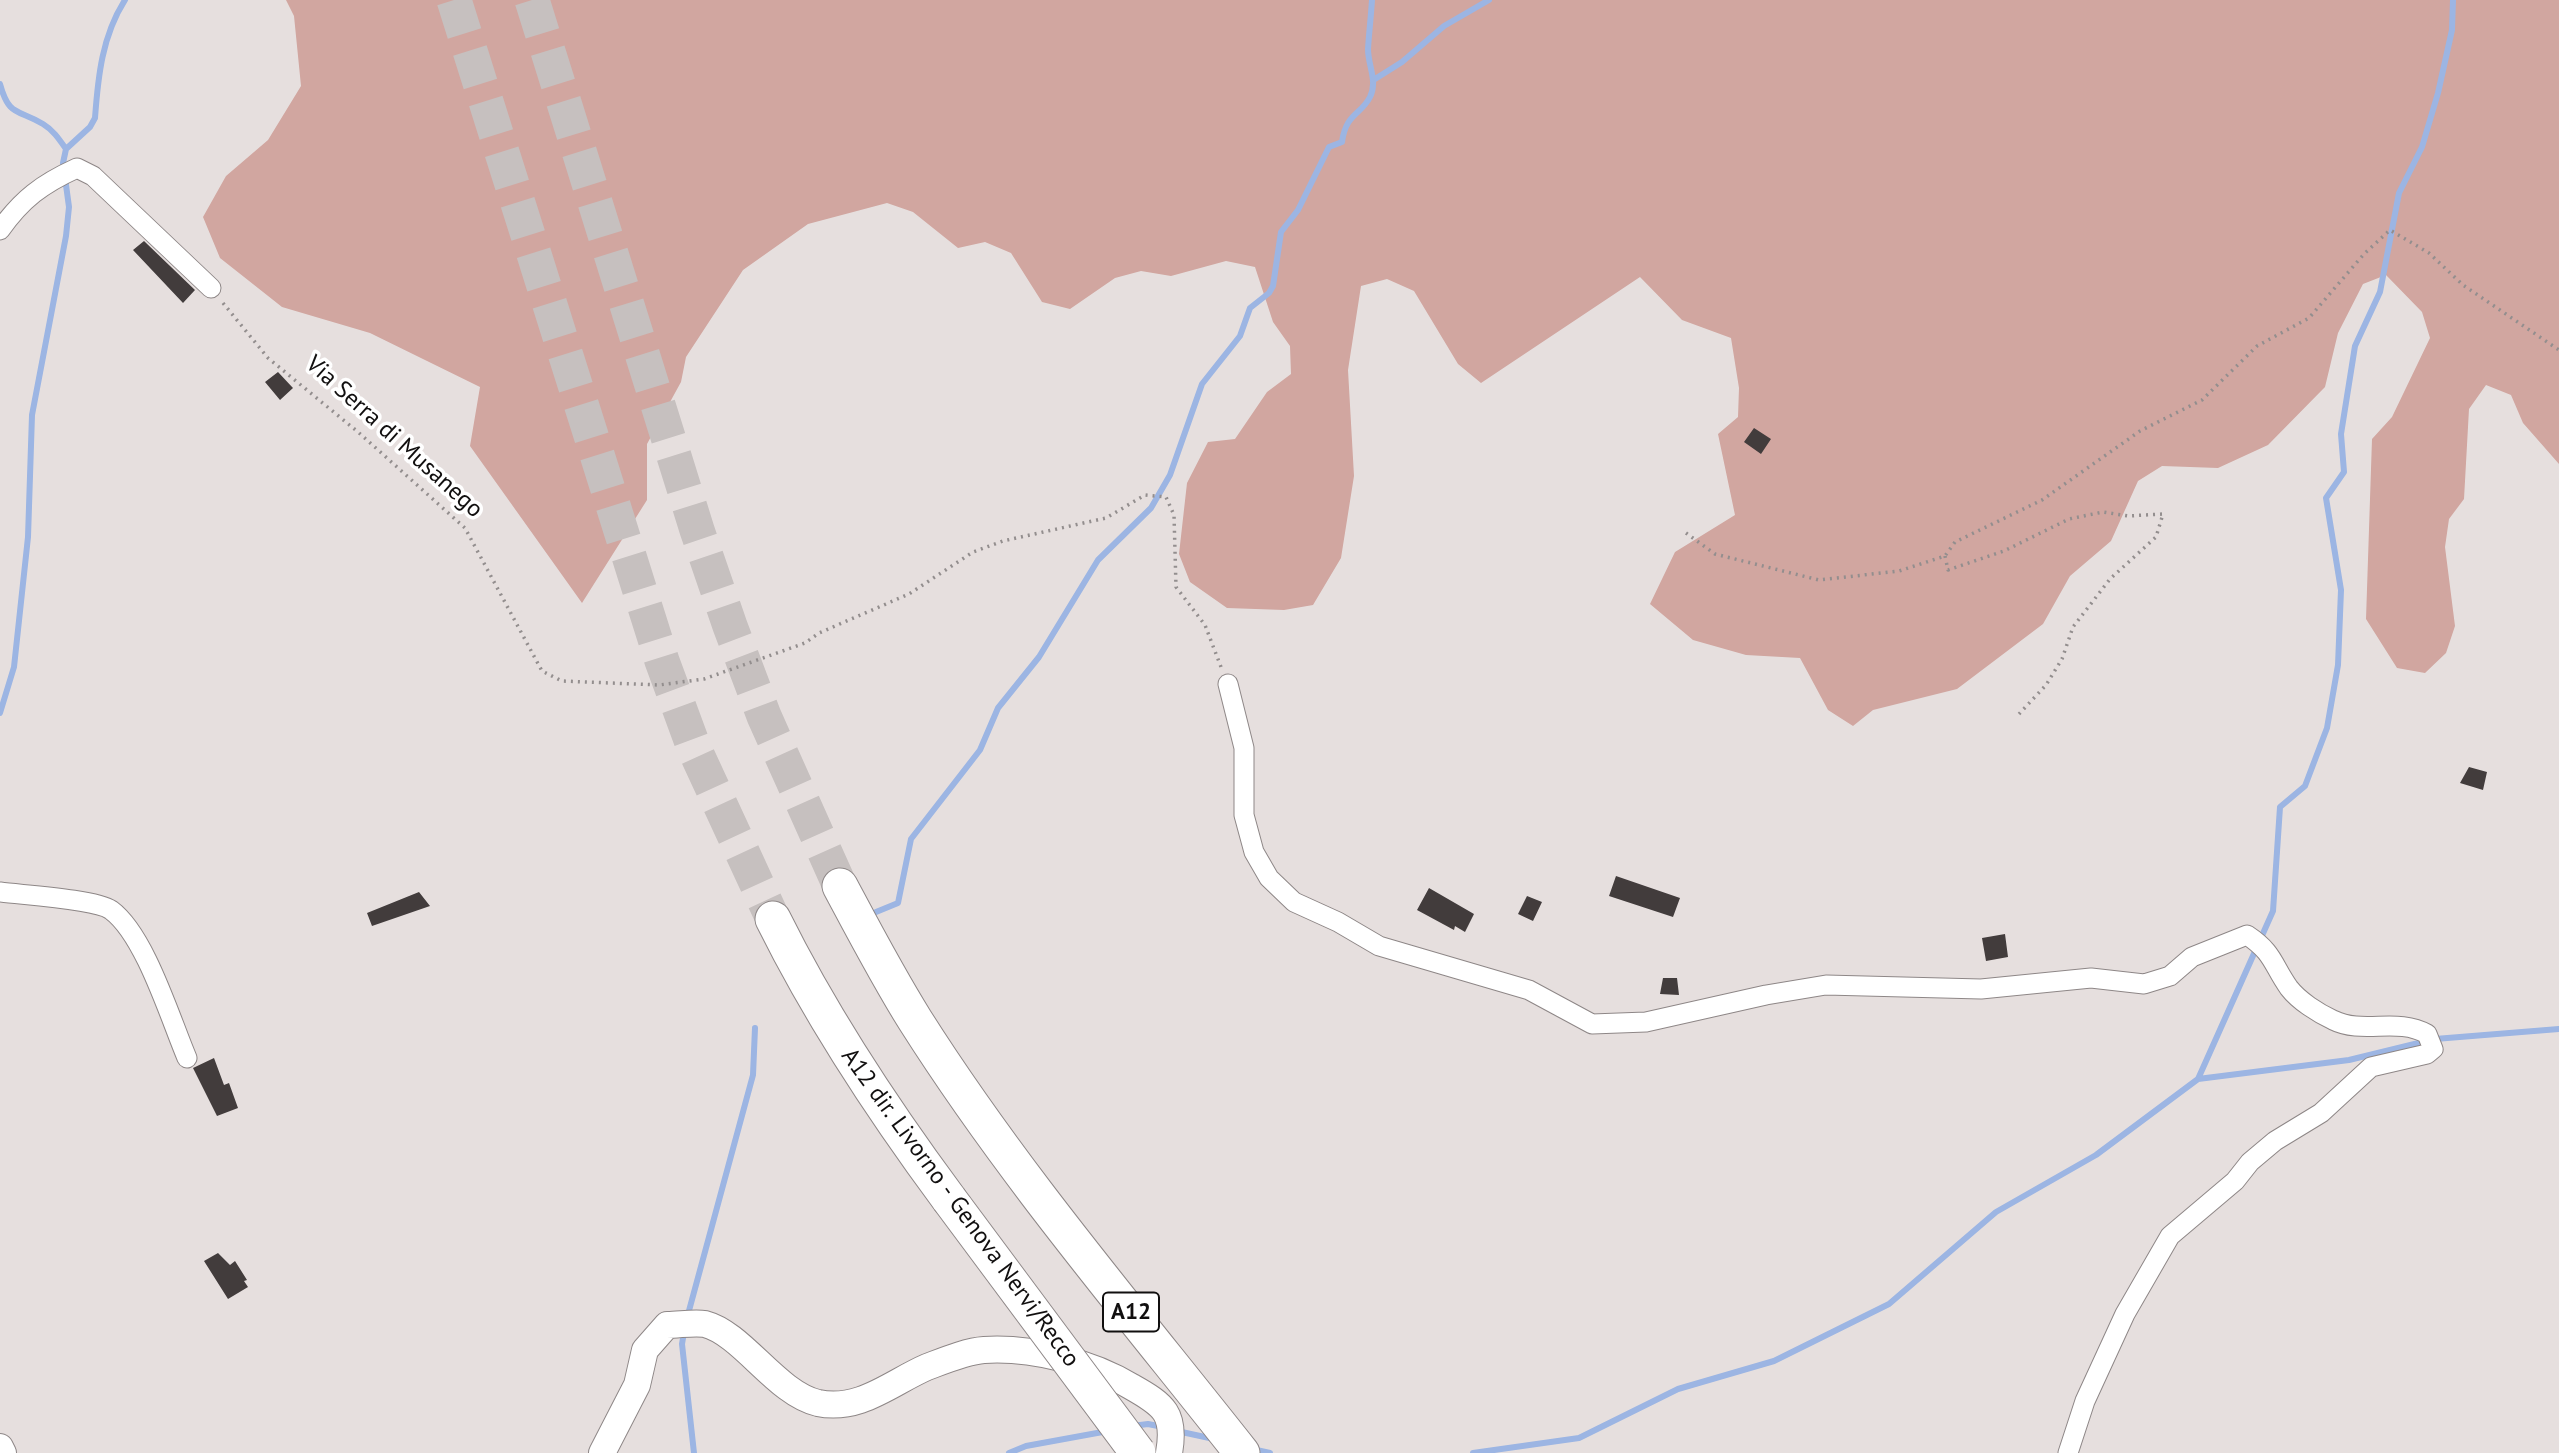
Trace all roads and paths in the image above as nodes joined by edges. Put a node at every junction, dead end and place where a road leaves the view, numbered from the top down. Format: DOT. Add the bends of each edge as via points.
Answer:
graph roads {
  1 [pos="0,230"];
  2 [pos="211,288"];
  3 [pos="2559,350"];
  4 [pos="1685,533"];
  5 [pos="1945,556"];
  6 [pos="1228,684"];
  7 [pos="2018,714"];
  8 [pos="840,886"];
  9 [pos="0,892"];
  10 [pos="773,919"];
  11 [pos="187,1058"];
  12 [pos="0,1447"];
  13 [pos="4,1453"];
  14 [pos="603,1453"];
  15 [pos="1138,1453"];
  16 [pos="1169,1453"];
  17 [pos="1242,1453"];
  18 [pos="2068,1453"];
  1 -- 2 [label="street" via="20,202 77,168 93,176"];
  2 -- 6 [label="path, Via Serra di Musanego" via="268,358 465,528 542,671 562,681 659,685 704,679 805,643 909,594 972,552 1106,518 1144,495 1166,497 1174,515 1175,587 1205,625"];
  3 -- 5 [label="path" via="2463,285 2429,253 2390,230 2309,318 2257,346 2202,400 2140,431 2042,500 1955,542"];
  4 -- 5 [label="path" via="1715,554 1819,580 1899,571"];
  5 -- 7 [label="path" via="1948,570 2004,551 2069,519 2103,512 2163,514 2156,537 2110,579 2073,627 2062,659 2046,685"];
  6 -- 18 [label="street" via="1244,748 1244,815 1254,852 1269,878 1294,902 1379,946 1529,990 1592,1024 1646,1022 1826,985 1981,989 2091,978 2144,984 2170,976 2192,957 2247,935 2267,948 2291,990 2334,1021 2357,1027 2389,1024 2430,1042 2427,1054 2371,1068 2321,1113 2275,1141 2170,1236 2125,1314 2085,1401"];
  8 -- 17 [label="highway, A12" via="914,1019 1021,1172"];
  9 -- 11 [label="street" via="110,909 137,939"];
  10 -- 15 [label="highway, A12 dir. Livorno - Genova Nervi/Recco, bridge" via="812,994 877,1099"];
  12 -- 13 [label="street"];
  14 -- 16 [label="street" via="637,1385 645,1350 667,1325 705,1324 737,1344 782,1384 818,1403 850,1403 886,1391 927,1367 982,1350 1067,1360 1116,1377 1154,1399 1170,1416"];
}
